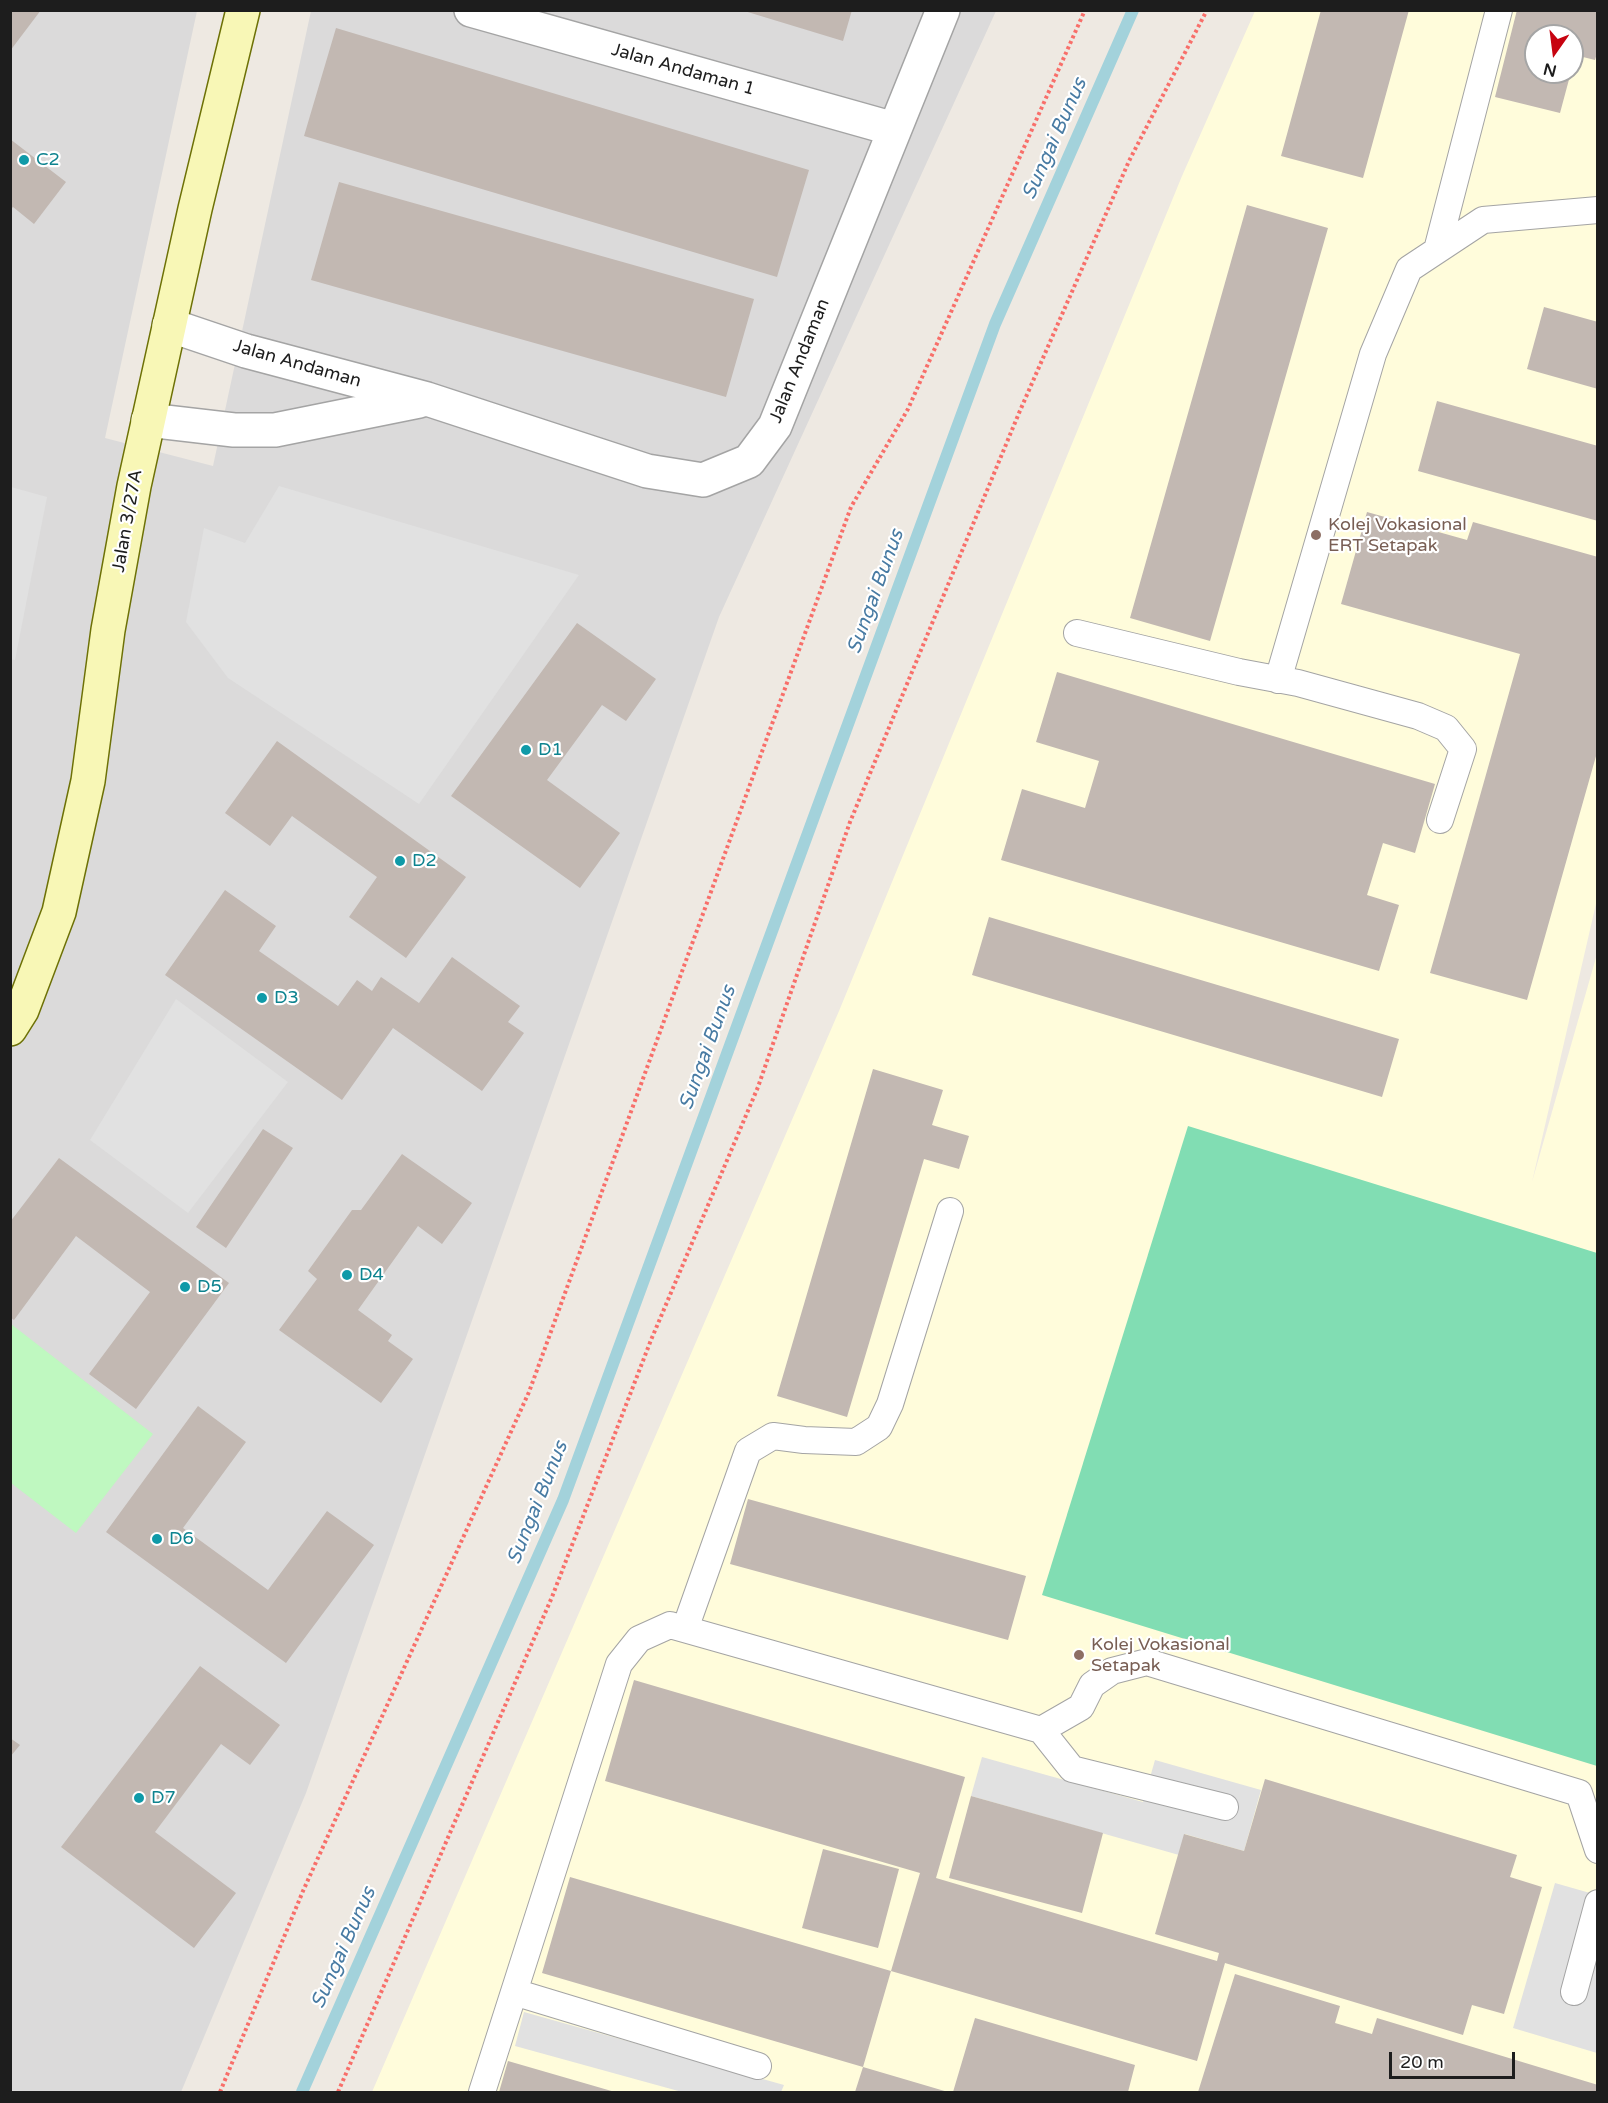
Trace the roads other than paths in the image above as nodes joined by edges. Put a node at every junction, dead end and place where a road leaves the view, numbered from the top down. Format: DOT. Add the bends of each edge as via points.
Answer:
graph roads {
  1 [pos="243,10"];
  2 [pos="471,10"];
  3 [pos="944,10"];
  4 [pos="1499,10"];
  5 [pos="894,129"];
  6 [pos="1598,210"];
  7 [pos="1437,250"];
  8 [pos="169,325"];
  9 [pos="427,399"];
  10 [pos="148,420"];
  11 [pos="1077,633"];
  12 [pos="1278,680"];
  13 [pos="1440,820"];
  14 [pos="10,1029"];
  15 [pos="950,1211"];
  16 [pos="685,1629"];
  17 [pos="1041,1730"];
  18 [pos="1225,1808"];
  19 [pos="1598,1850"];
  20 [pos="1598,1904"];
  21 [pos="514,1992"];
  22 [pos="1574,1992"];
  23 [pos="758,2066"];
  24 [pos="482,2092"];
  1 -- 8 [label="street, Jalan 3/27A"];
  2 -- 5 [label="street, Jalan Andaman 1"];
  3 -- 5 [label="street, Jalan Andaman"];
  4 -- 7 [label="lane"];
  5 -- 9 [label="street, Jalan Andaman" via="775,426 749,461 703,480 646,471"];
  6 -- 7 [label="lane" via="1483,220"];
  7 -- 12 [label="lane" via="1409,269 1373,354"];
  8 -- 9 [label="street, Jalan Andaman" via="246,351"];
  8 -- 10 [label="street, Jalan 3/27A"];
  9 -- 10 [label="street, Jalan Andaman" via="274,430 234,430"];
  10 -- 14 [label="street, Jalan 3/27A" via="108,630 88,781 59,912 22,1010"];
  11 -- 12 [label="lane"];
  12 -- 13 [label="lane" via="1418,716 1446,728 1463,749"];
  15 -- 16 [label="lane" via="890,1404 879,1427 856,1442 773,1436 748,1451"];
  16 -- 17 [label="lane"];
  16 -- 21 [label="lane" via="670,1625 639,1639 619,1664"];
  17 -- 18 [label="lane" via="1072,1769"];
  17 -- 19 [label="lane" via="1081,1707 1092,1685 1112,1671 1147,1662 1579,1793"];
  20 -- 22 [label="lane"];
  21 -- 23 [label="lane"];
  21 -- 24 [label="lane"];
}
